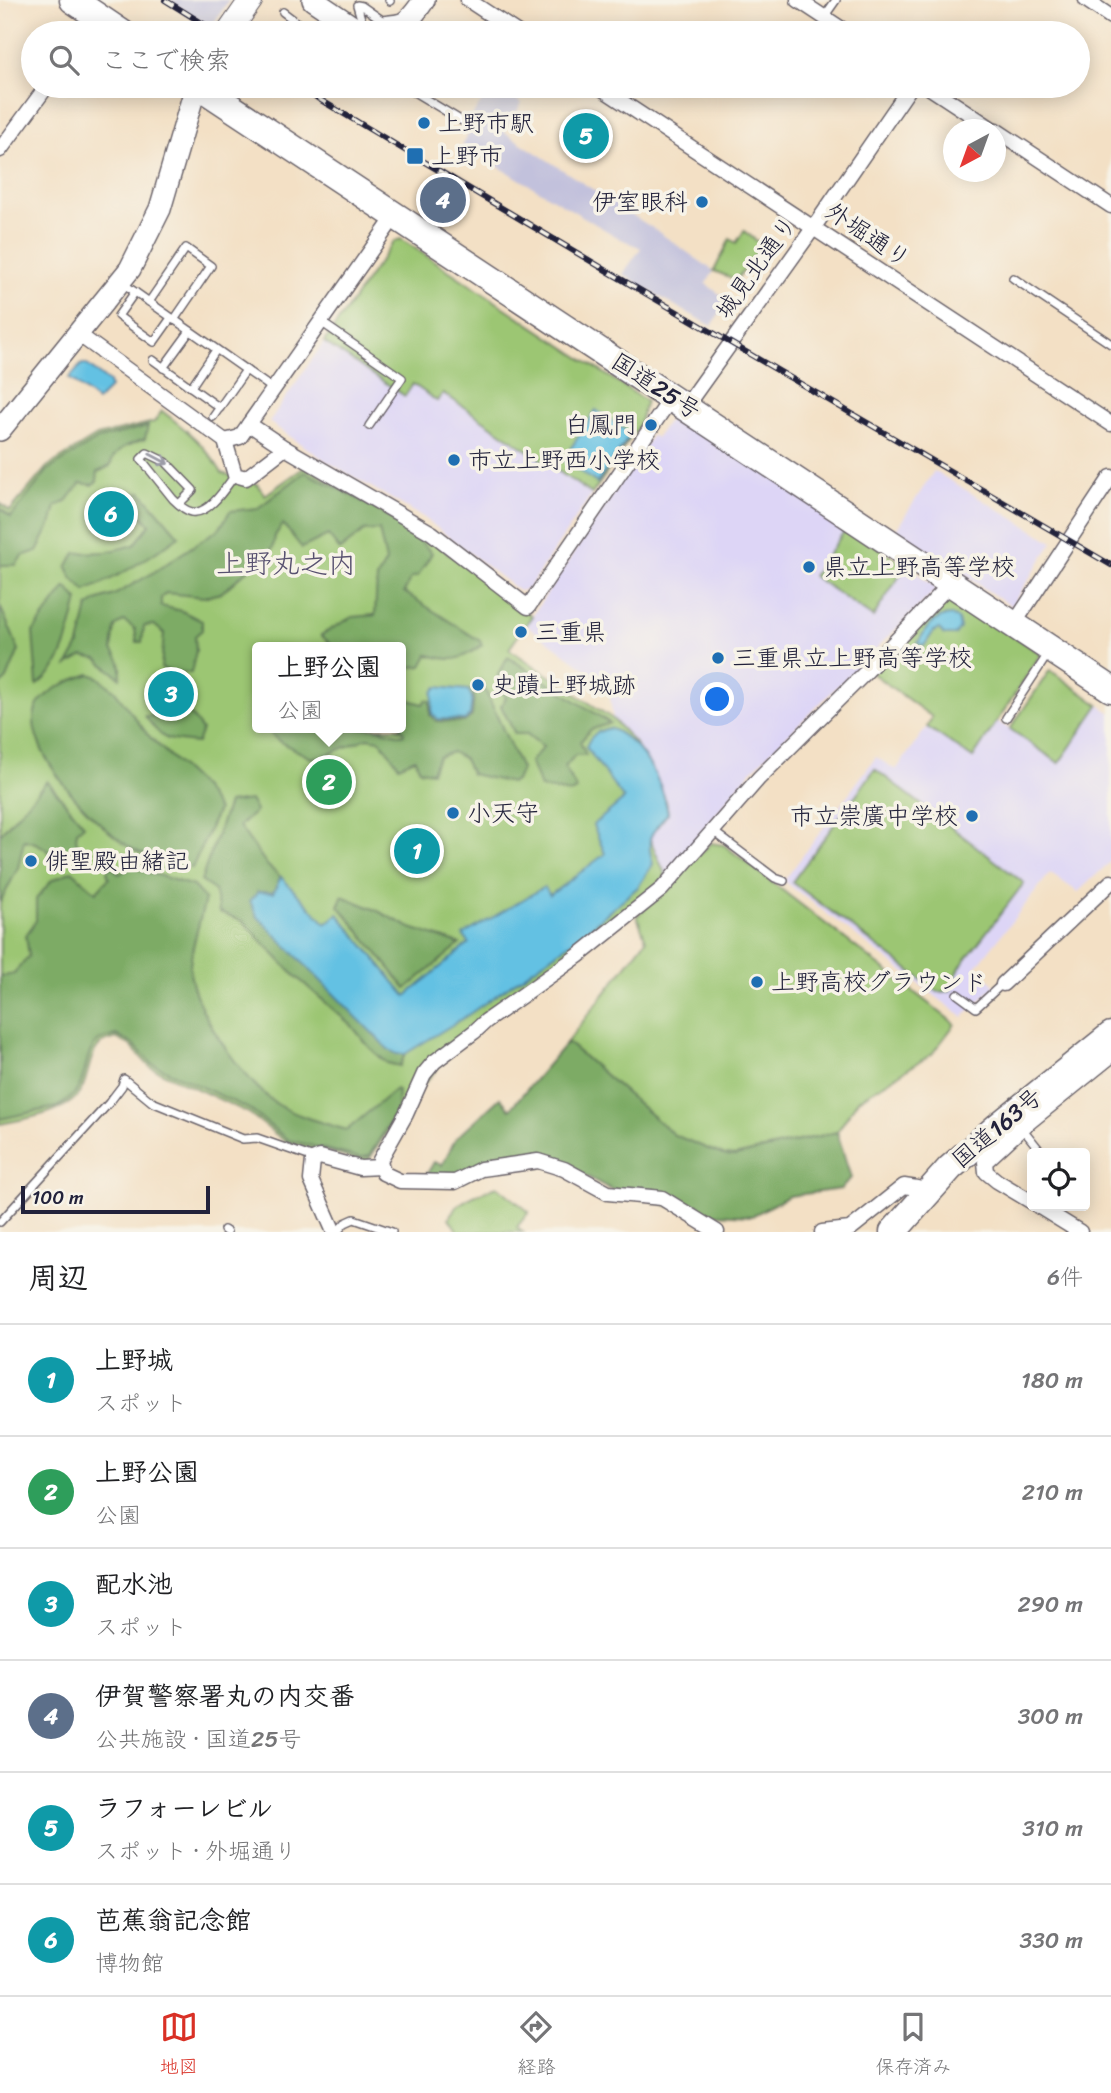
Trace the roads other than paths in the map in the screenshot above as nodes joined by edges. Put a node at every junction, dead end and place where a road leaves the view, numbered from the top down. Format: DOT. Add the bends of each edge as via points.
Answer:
graph roads {
  1 [pos="73,0"];
  2 [pos="251,0"];
  3 [pos="313,0"];
  4 [pos="424,0"];
  5 [pos="436,0"];
  6 [pos="468,0"];
  7 [pos="797,0"];
  8 [pos="836,0"];
  9 [pos="1086,0"];
  10 [pos="353,3"];
  11 [pos="283,12"];
  12 [pos="1111,17"];
  13 [pos="824,18"];
  14 [pos="88,21"];
  15 [pos="236,21"];
  16 [pos="295,21"];
  17 [pos="344,21"];
  18 [pos="361,21"];
  19 [pos="384,21"];
  20 [pos="409,21"];
  21 [pos="423,21"];
  22 [pos="500,21"];
  23 [pos="829,21"];
  24 [pos="38,98"];
  25 [pos="193,98"];
  26 [pos="215,98"];
  27 [pos="424,98"];
  28 [pos="616,98"];
  29 [pos="903,98"];
  30 [pos="946,98"];
  31 [pos="978,119"];
  32 [pos="467,124"];
  33 [pos="1006,137"];
  34 [pos="0,150"];
  35 [pos="1111,206"];
  36 [pos="396,216"];
  37 [pos="814,227"];
  38 [pos="1013,278"];
  39 [pos="128,287"];
  40 [pos="135,292"];
  41 [pos="149,302"];
  42 [pos="173,319"];
  43 [pos="321,322"];
  44 [pos="190,331"];
  45 [pos="78,334"];
  46 [pos="1111,344"];
  47 [pos="216,349"];
  48 [pos="153,360"];
  49 [pos="163,368"];
  50 [pos="246,370"];
  51 [pos="191,387"];
  52 [pos="274,389"];
  53 [pos="679,401"];
  54 [pos="220,408"];
  55 [pos="213,417"];
  56 [pos="2,423"];
  57 [pos="1111,423"];
  58 [pos="249,424"];
  59 [pos="369,426"];
  60 [pos="225,441"];
  61 [pos="285,448"];
  62 [pos="235,475"];
  63 [pos="1111,477"];
  64 [pos="178,504"];
  65 [pos="951,583"];
  66 [pos="1014,624"];
  67 [pos="1051,649"];
  68 [pos="1111,689"];
  69 [pos="1006,718"];
  70 [pos="713,831"];
  71 [pos="784,881"];
  72 [pos="1111,882"];
  73 [pos="1003,984"];
  74 [pos="957,994"];
  75 [pos="1111,1035"];
  76 [pos="1111,1056"];
  77 [pos="1023,1128"];
  78 [pos="1038,1148"];
  79 [pos="315,1158"];
  80 [pos="381,1167"];
  81 [pos="925,1194"];
  82 [pos="1027,1199"];
  83 [pos="1046,1211"];
  84 [pos="0,1222"];
  85 [pos="899,1225"];
  86 [pos="336,1232"];
  87 [pos="392,1232"];
  88 [pos="717,1232"];
  89 [pos="822,1232"];
  90 [pos="1080,1232"];
  1 -- 14 [label="highway"];
  2 -- 15 [label="main road"];
  3 -- 17 [label="street"];
  4 -- 20 [label="street"];
  5 -- 21 [label="street"];
  6 -- 22 [label="street"];
  7 -- 13 [label="street"];
  8 -- 13 [label="lane"];
  9 -- 12 [label="street"];
  10 -- 18 [label="lane"];
  10 -- 19 [label="lane"];
  11 -- 16 [label="lane"];
  13 -- 23 [label="street"];
  24 -- 34 [label="street"];
  25 -- 45 [label="street" via="147,238 130,269"];
  26 -- 36 [label="highway, 国道25号"];
  27 -- 32 [label="lane"];
  28 -- 37 [label="street, 外堀通り"];
  29 -- 37 [label="street, 城見北通り"];
  30 -- 31 [label="street"];
  33 -- 35 [label="street"];
  36 -- 43 [label="street"];
  36 -- 53 [label="highway, 国道25号"];
  37 -- 53 [label="street, 城見北通り"];
  37 -- 57 [label="street, 外堀通り"];
  38 -- 46 [label="lane"];
  39 -- 40 [label="lane"];
  40 -- 41 [label="lane"];
  40 -- 42 [label="lane" via="118,316 154,342"];
  41 -- 42 [label="lane"];
  41 -- 42 [label="lane" via="186,248 211,266"];
  42 -- 44 [label="lane"];
  43 -- 52 [label="street"];
  43 -- 59 [label="lane" via="402,378"];
  44 -- 47 [label="lane"];
  44 -- 49 [label="lane"];
  45 -- 56 [label="street"];
  45 -- 60 [label="street"];
  47 -- 50 [label="lane"];
  47 -- 51 [label="lane"];
  48 -- 49 [label="lane"];
  49 -- 51 [label="lane"];
  50 -- 52 [label="lane"];
  50 -- 54 [label="lane"];
  51 -- 54 [label="lane"];
  52 -- 58 [label="street"];
  53 -- 61 [label="street, 城見北通り" via="528,607 415,522"];
  53 -- 65 [label="highway, 国道25号"];
  54 -- 55 [label="lane"];
  58 -- 60 [label="street" via="240,437"];
  58 -- 61 [label="street"];
  60 -- 62 [label="street"];
  61 -- 62 [label="street" via="246,478"];
  62 -- 64 [label="lane" via="205,510 188,512"];
  63 -- 66 [label="street"];
  64 -- 64 [label="lane, one-way" via="141,459 147,453 166,462 193,490"];
  65 -- 66 [label="highway, 国道25号"];
  65 -- 70 [label="street" via="759,778"];
  66 -- 67 [label="highway, 国道25号"];
  67 -- 68 [label="highway, 国道25号"];
  67 -- 69 [label="lane"];
  70 -- 71 [label="lane"];
  70 -- 80 [label="street" via="662,888 434,1062 381,1155"];
  72 -- 73 [label="street"];
  73 -- 74 [label="lane" via="976,1008"];
  75 -- 81 [label="highway, 国道163号" via="998,1126"];
  76 -- 77 [label="street"];
  77 -- 78 [label="lane"];
  77 -- 82 [label="street" via="985,1162 986,1172"];
  79 -- 80 [label="street" via="360,1168"];
  79 -- 84 [label="lane" via="257,1138 243,1139 152,1102 124,1080 109,1103"];
  79 -- 86 [label="street" via="311,1180"];
  80 -- 88 [label="street" via="383,1173 400,1181 455,1182 481,1169 538,1161 608,1193 662,1198"];
  81 -- 85 [label="highway, 国道163号"];
  81 -- 89 [label="street" via="904,1186 850,1229"];
  83 -- 90 [label="street"];
  86 -- 87 [label="lane" via="354,1219"];
}
